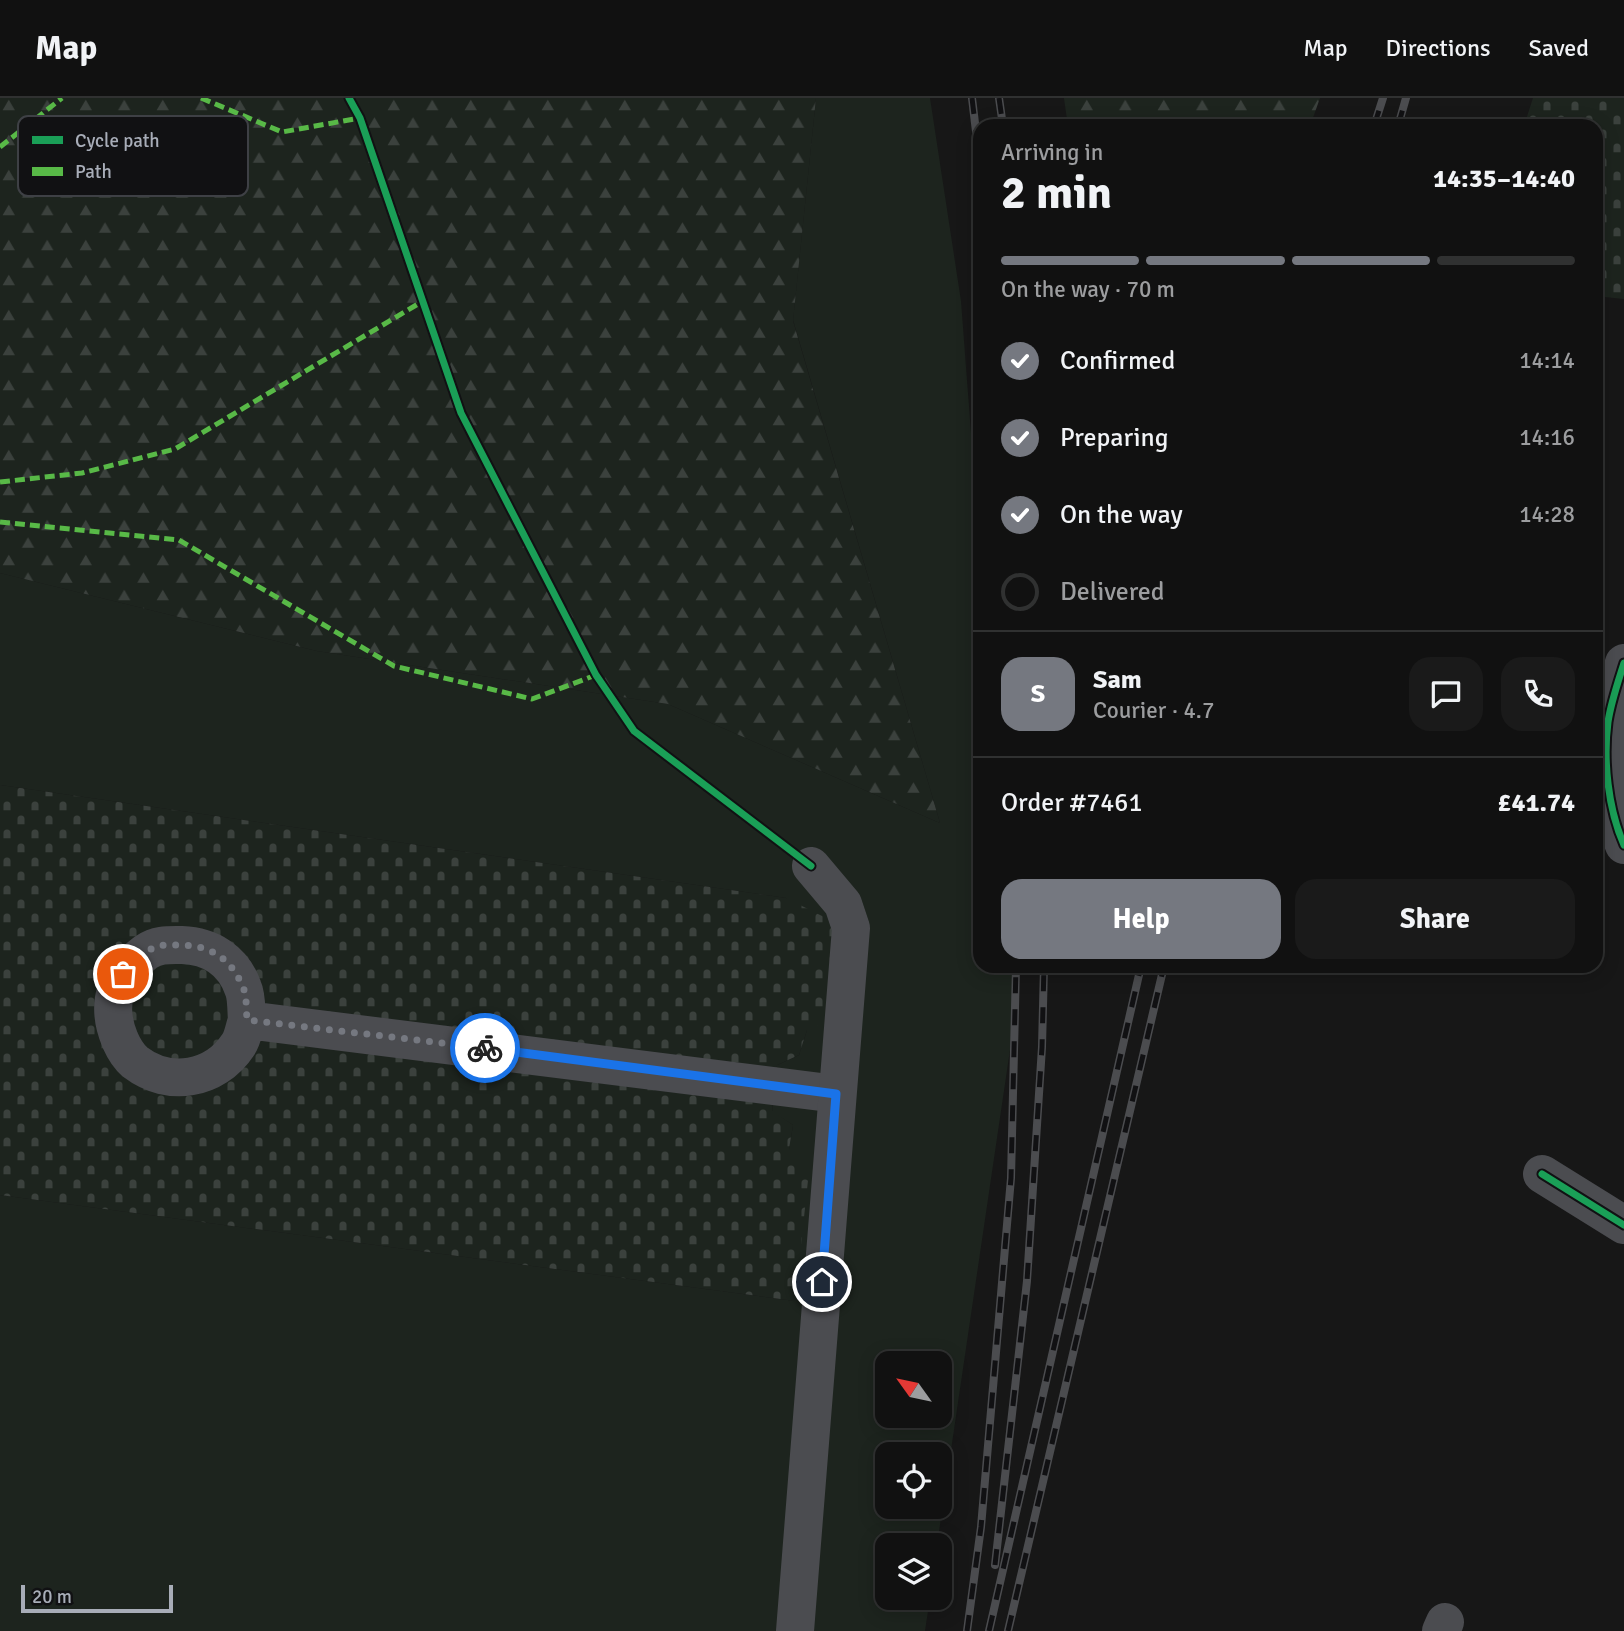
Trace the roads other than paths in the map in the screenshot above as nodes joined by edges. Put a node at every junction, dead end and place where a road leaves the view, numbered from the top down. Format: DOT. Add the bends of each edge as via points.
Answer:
graph roads {
  1 [pos="1624,663"];
  2 [pos="1624,845"];
  3 [pos="811,866"];
  4 [pos="247,1020"];
  5 [pos="836,1094"];
  6 [pos="1542,1174"];
  7 [pos="1624,1225"];
  8 [pos="795,1631"];
  1 -- 2 [label="street" via="1608,722 1608,780"];
  3 -- 5 [label="street" via="843,904 852,928"];
  4 -- 5 [label="street"];
  5 -- 8 [label="street"];
  6 -- 7 [label="street"];
}
